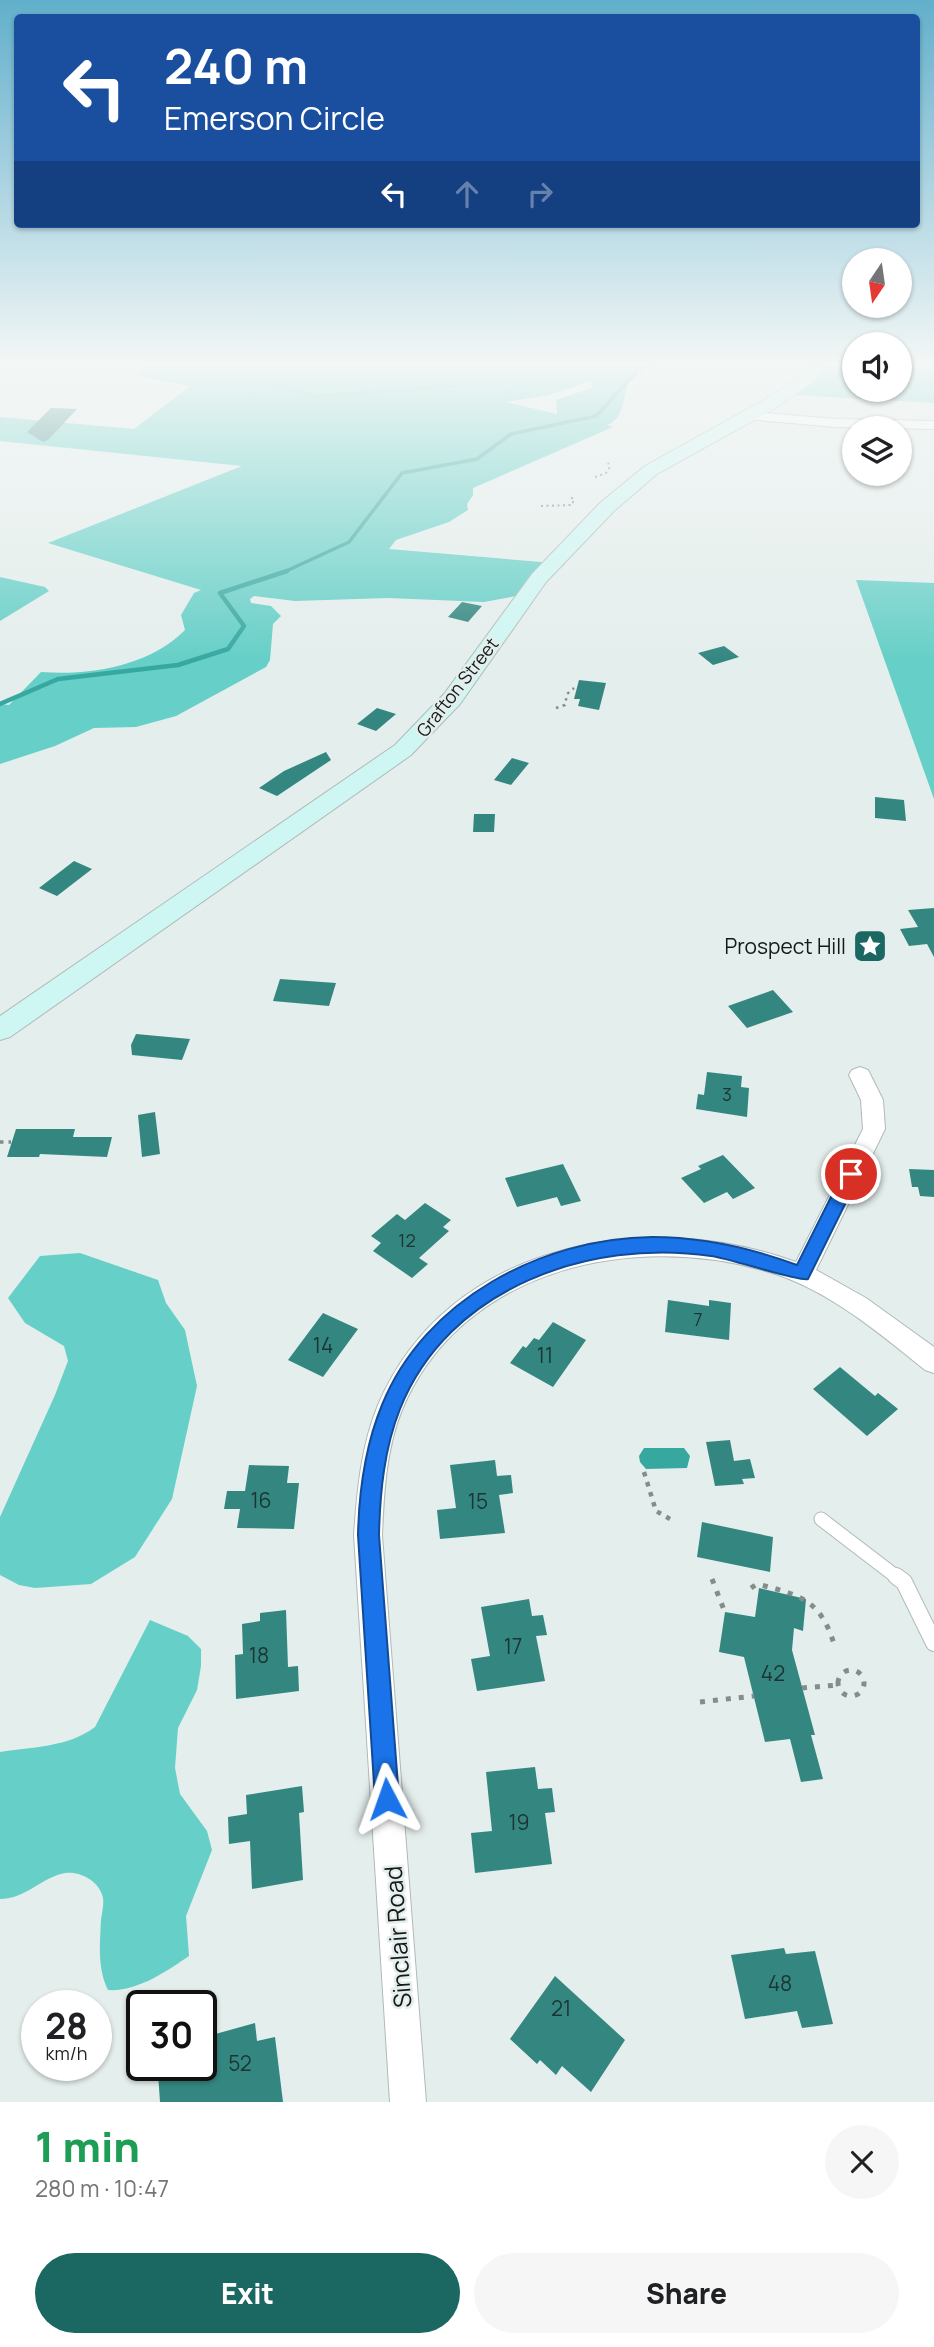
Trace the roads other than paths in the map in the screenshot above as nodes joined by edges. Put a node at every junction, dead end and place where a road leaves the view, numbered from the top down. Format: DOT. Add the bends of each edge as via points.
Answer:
graph roads {
  1 [pos="662,464"];
  2 [pos="0,1030"];
  3 [pos="860,1075"];
  4 [pos="802,1274"];
  5 [pos="934,1362"];
  6 [pos="821,1519"];
  7 [pos="934,1643"];
  8 [pos="408,2102"];
  1 -- 2 [label="street, Grafton Street" via="607,507 539,578 452,699 403,750"];
  3 -- 4 [label="street" via="872,1096 874,1129"];
  4 -- 5 [label="street, Sinclair Road" via="858,1304"];
  4 -- 8 [label="street, Sinclair Road" via="742,1255 681,1245 621,1247 563,1258 509,1280 461,1312 421,1354 392,1404 375,1461 368,1535"];
  6 -- 7 [label="lane" via="904,1582"];
}
